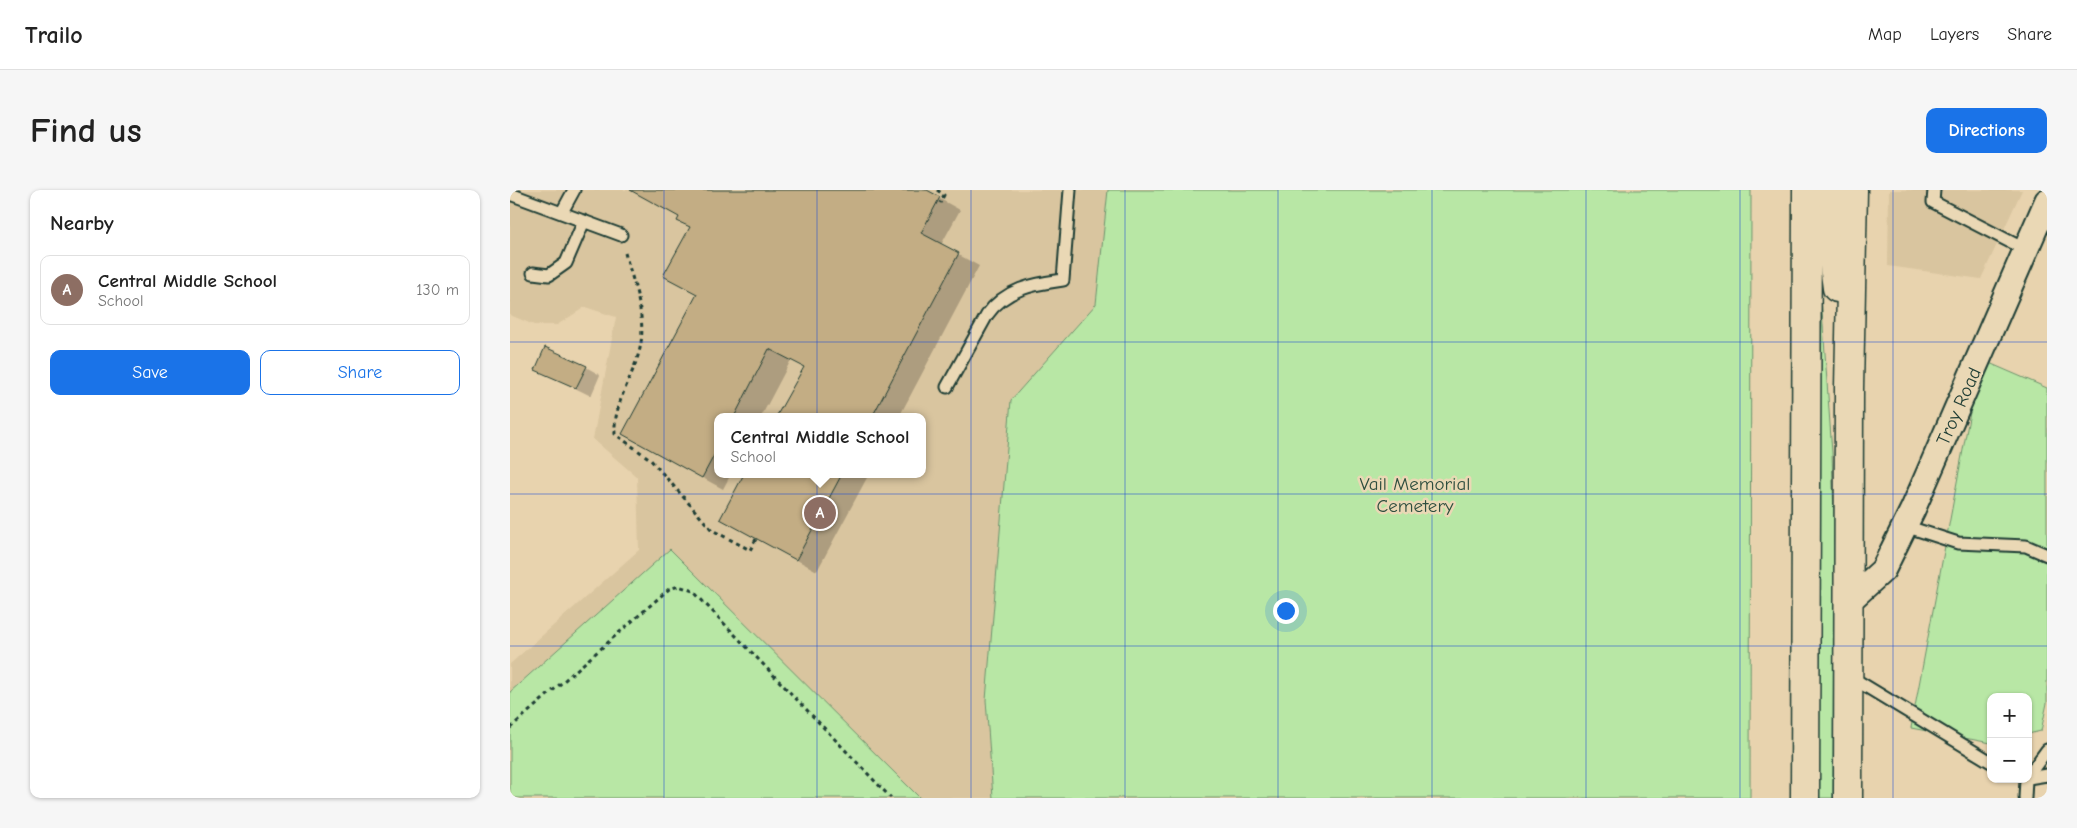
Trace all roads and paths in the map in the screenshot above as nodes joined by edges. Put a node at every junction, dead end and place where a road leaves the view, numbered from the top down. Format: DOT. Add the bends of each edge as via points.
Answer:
graph roads {
  1 [pos="574,190"];
  2 [pos="937,190"];
  3 [pos="1070,190"];
  4 [pos="1807,190"];
  5 [pos="1833,190"];
  6 [pos="1852,190"];
  7 [pos="1934,190"];
  8 [pos="510,194"];
  9 [pos="2047,201"];
  10 [pos="940,203"];
  11 [pos="562,212"];
  12 [pos="584,221"];
  13 [pos="620,235"];
  14 [pos="2026,250"];
  15 [pos="533,273"];
  16 [pos="948,387"];
  17 [pos="1849,388"];
  18 [pos="1905,526"];
  19 [pos="756,539"];
  20 [pos="2047,556"];
  21 [pos="1850,600"];
  22 [pos="1850,676"];
  23 [pos="510,728"];
  24 [pos="2047,750"];
  25 [pos="1987,760"];
  26 [pos="2032,772"];
  27 [pos="2047,775"];
  28 [pos="2032,777"];
  29 [pos="2027,783"];
  30 [pos="891,798"];
  31 [pos="1805,798"];
  32 [pos="1848,798"];
  33 [pos="2025,798"];
  1 -- 11 [label="lane"];
  2 -- 10 [label="path" via="944,195"];
  3 -- 16 [label="lane" via="1063,280 1014,291 994,304"];
  4 -- 31 [label="highway"];
  5 -- 17 [label="highway" via="1832,250"];
  6 -- 17 [label="highway"];
  7 -- 14 [label="lane" via="1933,202"];
  8 -- 11 [label="lane"];
  9 -- 14 [label="street, Troy Road"];
  11 -- 12 [label="lane"];
  12 -- 13 [label="lane"];
  12 -- 15 [label="lane" via="566,263 549,274"];
  13 -- 19 [label="path" via="641,311 641,342 634,370 614,420 615,434 650,459 712,530 750,550"];
  14 -- 18 [label="street, Troy Road"];
  17 -- 21 [label="highway"];
  18 -- 20 [label="lane" via="1958,542 2026,546"];
  18 -- 21 [label="street, Troy Road" via="1883,570"];
  21 -- 22 [label="highway"];
  22 -- 25 [label="lane"];
  22 -- 32 [label="highway"];
  23 -- 30 [label="path" via="669,589 679,586 693,591"];
  24 -- 26 [label="lane"];
  27 -- 28 [label="lane"];
  29 -- 33 [label="lane"];
}
